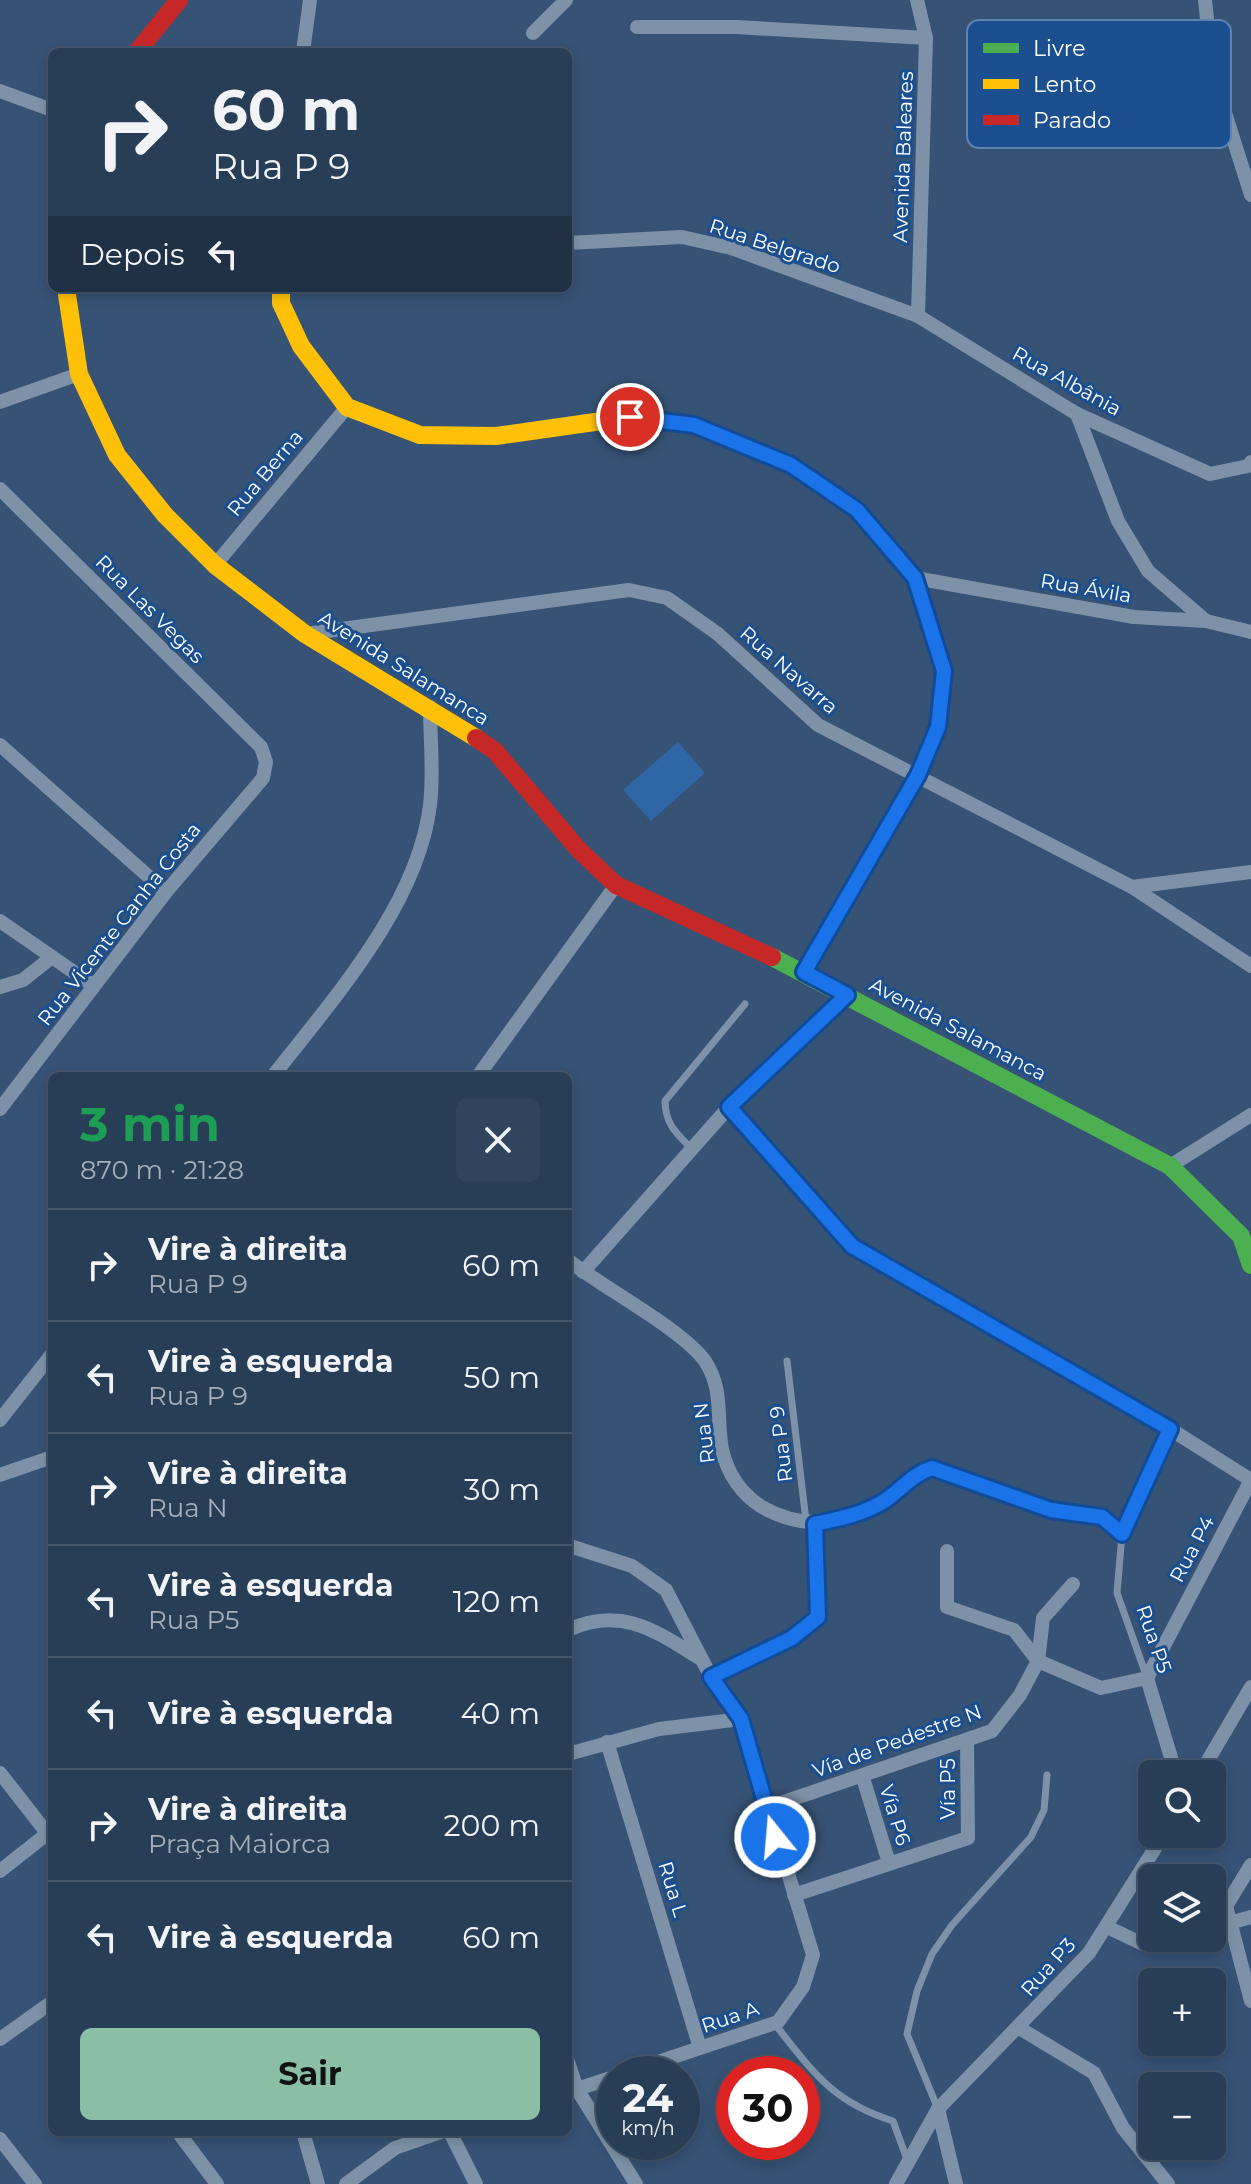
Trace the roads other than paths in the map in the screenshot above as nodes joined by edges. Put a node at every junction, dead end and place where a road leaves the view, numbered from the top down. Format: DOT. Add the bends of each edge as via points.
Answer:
graph roads {
  1 [pos="179,0"];
  2 [pos="310,0"];
  3 [pos="566,0"];
  4 [pos="917,0"];
  5 [pos="1205,0"];
  6 [pos="1207,20"];
  7 [pos="637,27"];
  8 [pos="533,33"];
  9 [pos="926,38"];
  10 [pos="140,48"];
  11 [pos="304,48"];
  12 [pos="0,91"];
  13 [pos="48,109"];
  14 [pos="1231,132"];
  15 [pos="1251,195"];
  16 [pos="572,243"];
  17 [pos="67,292"];
  18 [pos="281,292"];
  19 [pos="918,316"];
  20 [pos="79,374"];
  21 [pos="0,402"];
  22 [pos="347,407"];
  23 [pos="1077,414"];
  24 [pos="1250,464"];
  25 [pos="0,489"];
  26 [pos="215,565"];
  27 [pos="915,578"];
  28 [pos="1206,621"];
  29 [pos="1251,632"];
  30 [pos="305,634"];
  31 [pos="430,707"];
  32 [pos="0,745"];
  33 [pos="266,762"];
  34 [pos="918,775"];
  35 [pos="1251,872"];
  36 [pos="616,885"];
  37 [pos="1132,887"];
  38 [pos="166,892"];
  39 [pos="0,921"];
  40 [pos="52,957"];
  41 [pos="1251,966"];
  42 [pos="804,972"];
  43 [pos="94,986"];
  44 [pos="0,987"];
  45 [pos="847,995"];
  46 [pos="745,1004"];
  47 [pos="276,1072"];
  48 [pos="481,1072"];
  49 [pos="729,1107"];
  50 [pos="0,1109"];
  51 [pos="1251,1115"];
  52 [pos="692,1149"];
  53 [pos="1170,1166"];
  54 [pos="572,1263"];
  55 [pos="1251,1265"];
  56 [pos="583,1272"];
  57 [pos="48,1359"];
  58 [pos="787,1361"];
  59 [pos="0,1420"];
  60 [pos="1170,1429"];
  61 [pos="48,1458"];
  62 [pos="0,1475"];
  63 [pos="1251,1480"];
  64 [pos="811,1524"];
  65 [pos="1122,1534"];
  66 [pos="572,1547"];
  67 [pos="947,1551"];
  68 [pos="1073,1584"];
  69 [pos="572,1629"];
  70 [pos="701,1659"];
  71 [pos="1038,1661"];
  72 [pos="711,1677"];
  73 [pos="1147,1678"];
  74 [pos="1251,1687"];
  75 [pos="741,1719"];
  76 [pos="967,1740"];
  77 [pos="607,1742"];
  78 [pos="572,1753"];
  79 [pos="1172,1760"];
  80 [pos="1208,1760"];
  81 [pos="0,1773"];
  82 [pos="1047,1775"];
  83 [pos="863,1778"];
  84 [pos="766,1808"];
  85 [pos="48,1830"];
  86 [pos="48,1834"];
  87 [pos="1155,1848"];
  88 [pos="889,1863"];
  89 [pos="1251,1865"];
  90 [pos="0,1871"];
  91 [pos="794,1895"];
  92 [pos="1251,1917"];
  93 [pos="1228,1922"];
  94 [pos="1107,1927"];
  95 [pos="1138,1942"];
  96 [pos="1251,2001"];
  97 [pos="48,2005"];
  98 [pos="774,2023"];
  99 [pos="1019,2028"];
  100 [pos="0,2039"];
  101 [pos="700,2048"];
  102 [pos="676,2056"];
  103 [pos="596,2083"];
  104 [pos="572,2091"];
  105 [pos="938,2109"];
  106 [pos="181,2136"];
  107 [pos="304,2136"];
  108 [pos="430,2136"];
  109 [pos="452,2136"];
  110 [pos="0,2139"];
  111 [pos="908,2163"];
  112 [pos="35,2184"];
  113 [pos="217,2184"];
  114 [pos="318,2184"];
  115 [pos="346,2184"];
  116 [pos="476,2184"];
  117 [pos="636,2184"];
  118 [pos="896,2184"];
  119 [pos="956,2184"];
  120 [pos="1168,2184"];
  1 -- 10 [label="street"];
  2 -- 11 [label="street"];
  3 -- 8 [label="street"];
  4 -- 9 [label="street, Avenida Baleares"];
  5 -- 6 [label="street"];
  7 -- 9 [label="street"];
  9 -- 19 [label="street, Avenida Baleares"];
  12 -- 13 [label="street"];
  14 -- 15 [label="street"];
  16 -- 19 [label="street, Rua Belgrado" via="682,237 706,242"];
  17 -- 20 [label="street, Avenida Salamanca"];
  18 -- 22 [label="street" via="301,346"];
  19 -- 23 [label="street, Rua Albânia"];
  20 -- 21 [label="street"];
  20 -- 26 [label="street, Avenida Salamanca" via="117,455 165,515"];
  22 -- 26 [label="street, Rua Berna"];
  22 -- 27 [label="street" via="420,435 496,436 630,417 694,425 791,465 857,510"];
  23 -- 24 [label="street, Rua Albânia" via="1210,474"];
  23 -- 28 [label="street" via="1118,521 1148,571"];
  25 -- 33 [label="street, Rua Las Vegas" via="261,747"];
  26 -- 30 [label="street, Avenida Salamanca"];
  27 -- 28 [label="street, Rua Ávila" via="1134,617"];
  27 -- 34 [label="street" via="944,671 938,727"];
  28 -- 29 [label="street, Rua Ávila"];
  30 -- 31 [label="street, Avenida Salamanca"];
  30 -- 34 [label="street, Rua Navarra" via="629,590 667,598 718,634 818,725"];
  31 -- 36 [label="street, Avenida Salamanca" via="495,751 578,849"];
  31 -- 47 [label="street" via="430,805 406,892"];
  32 -- 38 [label="street"];
  33 -- 38 [label="street, Rua Vicente Canha Costa" via="263,778"];
  34 -- 37 [label="street, Rua Navarra"];
  34 -- 42 [label="street"];
  35 -- 37 [label="street"];
  36 -- 42 [label="street, Avenida Salamanca"];
  36 -- 48 [label="street"];
  37 -- 41 [label="street, Rua Navarra"];
  38 -- 43 [label="street, Rua Vicente Canha Costa"];
  39 -- 40 [label="street"];
  40 -- 43 [label="street"];
  40 -- 44 [label="street" via="23,980"];
  42 -- 45 [label="street, Avenida Salamanca"];
  43 -- 50 [label="street, Rua Vicente Canha Costa"];
  45 -- 49 [label="street"];
  45 -- 53 [label="street, Avenida Salamanca"];
  46 -- 52 [label="lane" via="665,1101 673,1130"];
  49 -- 52 [label="street"];
  49 -- 60 [label="street" via="852,1246"];
  51 -- 53 [label="street"];
  52 -- 56 [label="street"];
  53 -- 55 [label="street, Avenida Salamanca" via="1241,1236"];
  54 -- 56 [label="street, Rua N"];
  56 -- 64 [label="street, Rua N" via="703,1359 719,1387 722,1448 729,1473 749,1498 781,1518"];
  57 -- 59 [label="street"];
  58 -- 64 [label="lane, Rua P 9"];
  60 -- 63 [label="street"];
  60 -- 65 [label="lane, Rua P5"];
  61 -- 62 [label="street"];
  63 -- 73 [label="street, Rua P4"];
  64 -- 65 [label="street" via="856,1515 883,1502 914,1474 932,1468 1051,1510 1102,1517"];
  64 -- 72 [label="lane, Rua P 9" via="818,1617 792,1638"];
  65 -- 73 [label="lane, Rua P5" via="1117,1593"];
  66 -- 70 [label="street" via="649,1575 666,1590"];
  67 -- 71 [label="street" via="947,1607 1014,1630"];
  68 -- 71 [label="street" via="1043,1618"];
  69 -- 70 [label="street" via="609,1621 643,1624"];
  70 -- 72 [label="street"];
  71 -- 73 [label="street" via="1101,1688"];
  71 -- 76 [label="street, Vía de Pedestre N" via="992,1731"];
  72 -- 75 [label="street"];
  73 -- 79 [label="street, Rua P5"];
  74 -- 80 [label="street"];
  75 -- 77 [label="street" via="659,1729"];
  75 -- 84 [label="street"];
  76 -- 83 [label="street, Vía de Pedestre N"];
  76 -- 88 [label="street, Vía P5" via="968,1838"];
  77 -- 78 [label="street"];
  77 -- 101 [label="street, Rua L"];
  81 -- 85 [label="street"];
  82 -- 105 [label="lane" via="1044,1810 1031,1837 952,1925 932,1954 917,1991 907,2034"];
  83 -- 84 [label="street, Vía de Pedestre N"];
  83 -- 88 [label="street, Vía P6"];
  84 -- 91 [label="street"];
  86 -- 90 [label="street"];
  87 -- 94 [label="street, Rua P3"];
  88 -- 91 [label="street"];
  89 -- 93 [label="street" via="1226,1906"];
  91 -- 98 [label="street, Rua A" via="813,1955 803,1987"];
  92 -- 93 [label="street"];
  93 -- 96 [label="street"];
  94 -- 95 [label="street"];
  94 -- 99 [label="street, Rua P3"];
  97 -- 100 [label="street"];
  98 -- 101 [label="street, Rua A"];
  98 -- 111 [label="lane" via="834,2091 859,2110 893,2121"];
  99 -- 105 [label="street, Rua P3"];
  99 -- 120 [label="street" via="1094,2073 1123,2128"];
  101 -- 102 [label="street, Rua A"];
  103 -- 104 [label="street"];
  104 -- 117 [label="street"];
  105 -- 111 [label="street, Rua P3"];
  105 -- 119 [label="street"];
  106 -- 113 [label="street"];
  107 -- 114 [label="street"];
  108 -- 115 [label="street" via="395,2148"];
  109 -- 116 [label="street"];
  110 -- 112 [label="street"];
  111 -- 118 [label="street, Rua P3"];
}
